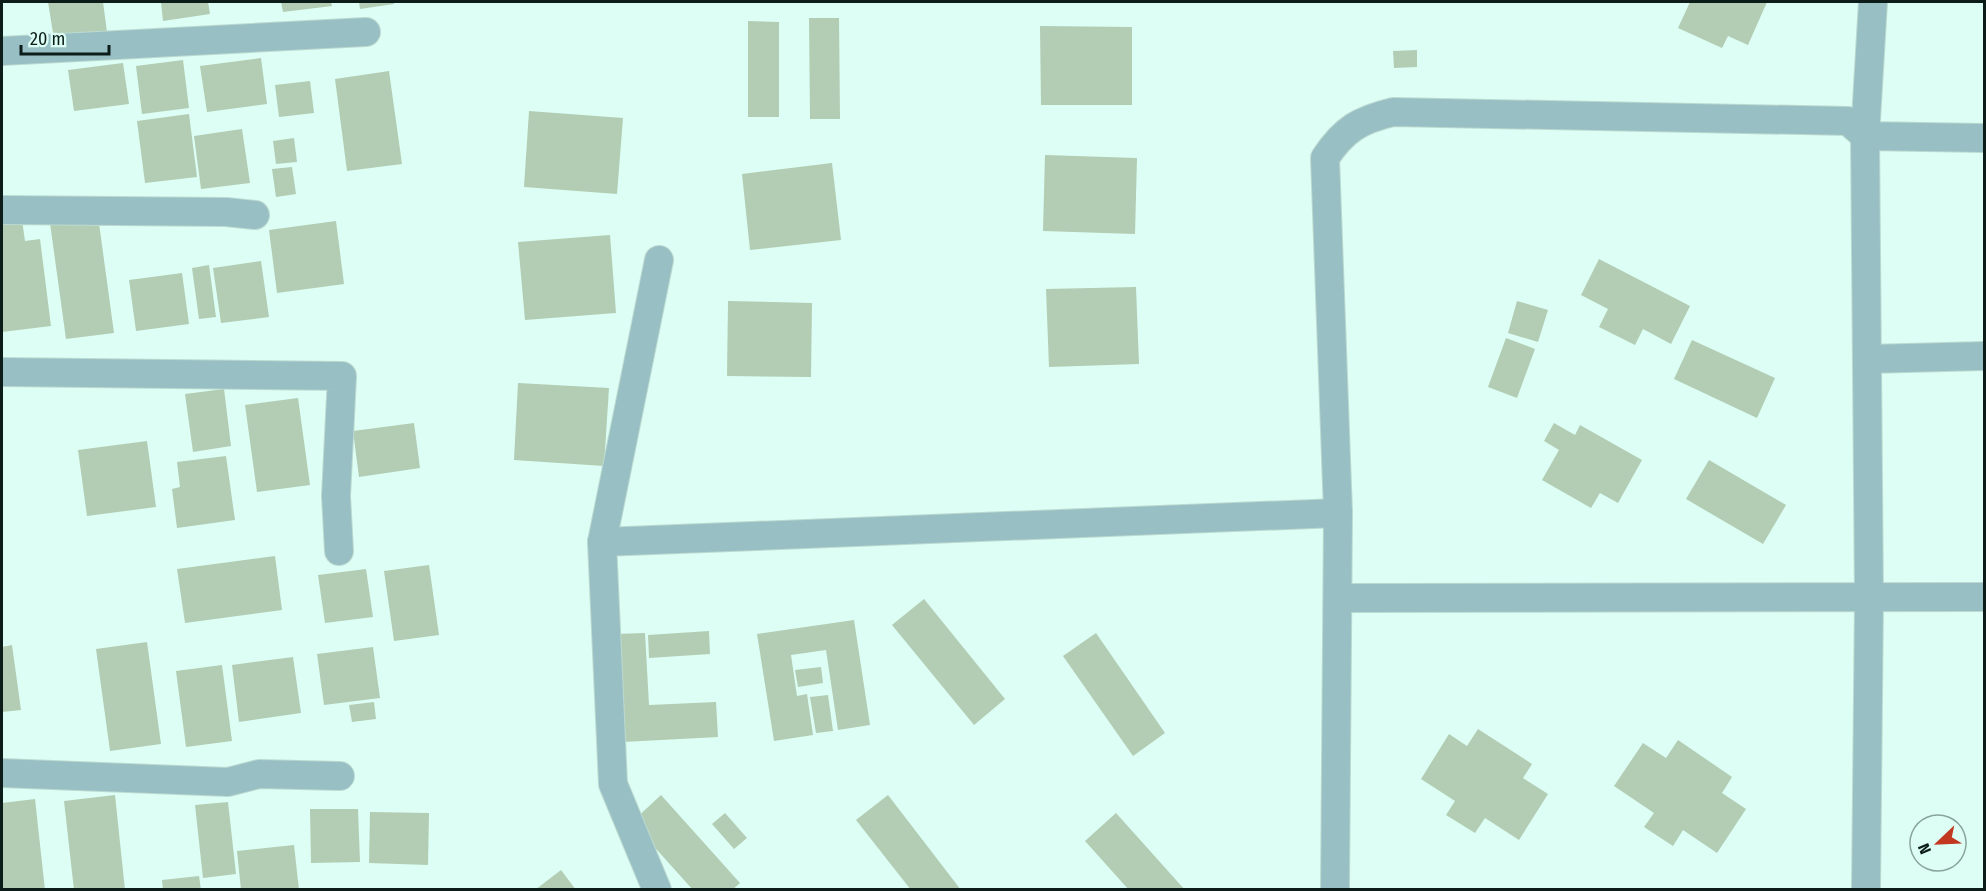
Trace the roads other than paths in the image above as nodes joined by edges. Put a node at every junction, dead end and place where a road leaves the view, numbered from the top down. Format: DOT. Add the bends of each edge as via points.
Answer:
graph roads {
  1 [pos="1873,2"];
  2 [pos="366,32"];
  3 [pos="2,51"];
  4 [pos="1865,136"];
  5 [pos="1984,138"];
  6 [pos="2,210"];
  7 [pos="255,215"];
  8 [pos="659,260"];
  9 [pos="1984,356"];
  10 [pos="1868,358"];
  11 [pos="2,372"];
  12 [pos="1338,513"];
  13 [pos="602,542"];
  14 [pos="339,550"];
  15 [pos="1984,597"];
  16 [pos="1338,598"];
  17 [pos="1869,599"];
  18 [pos="2,773"];
  19 [pos="340,776"];
  20 [pos="657,890"];
  21 [pos="1335,890"];
  22 [pos="1866,890"];
  1 -- 4 [label="street"];
  2 -- 3 [label="street"];
  4 -- 5 [label="street"];
  4 -- 10 [label="street"];
  4 -- 12 [label="street" via="1848,121 1393,112 1369,117 1337,139 1325,158"];
  6 -- 7 [label="street"];
  8 -- 13 [label="street"];
  9 -- 10 [label="street"];
  10 -- 17 [label="street"];
  11 -- 14 [label="street" via="342,376 336,496"];
  12 -- 13 [label="street"];
  12 -- 16 [label="street"];
  13 -- 20 [label="street" via="613,784"];
  15 -- 17 [label="street"];
  16 -- 17 [label="street"];
  16 -- 21 [label="street"];
  17 -- 22 [label="street"];
  18 -- 19 [label="street" via="228,782 259,774"];
}
